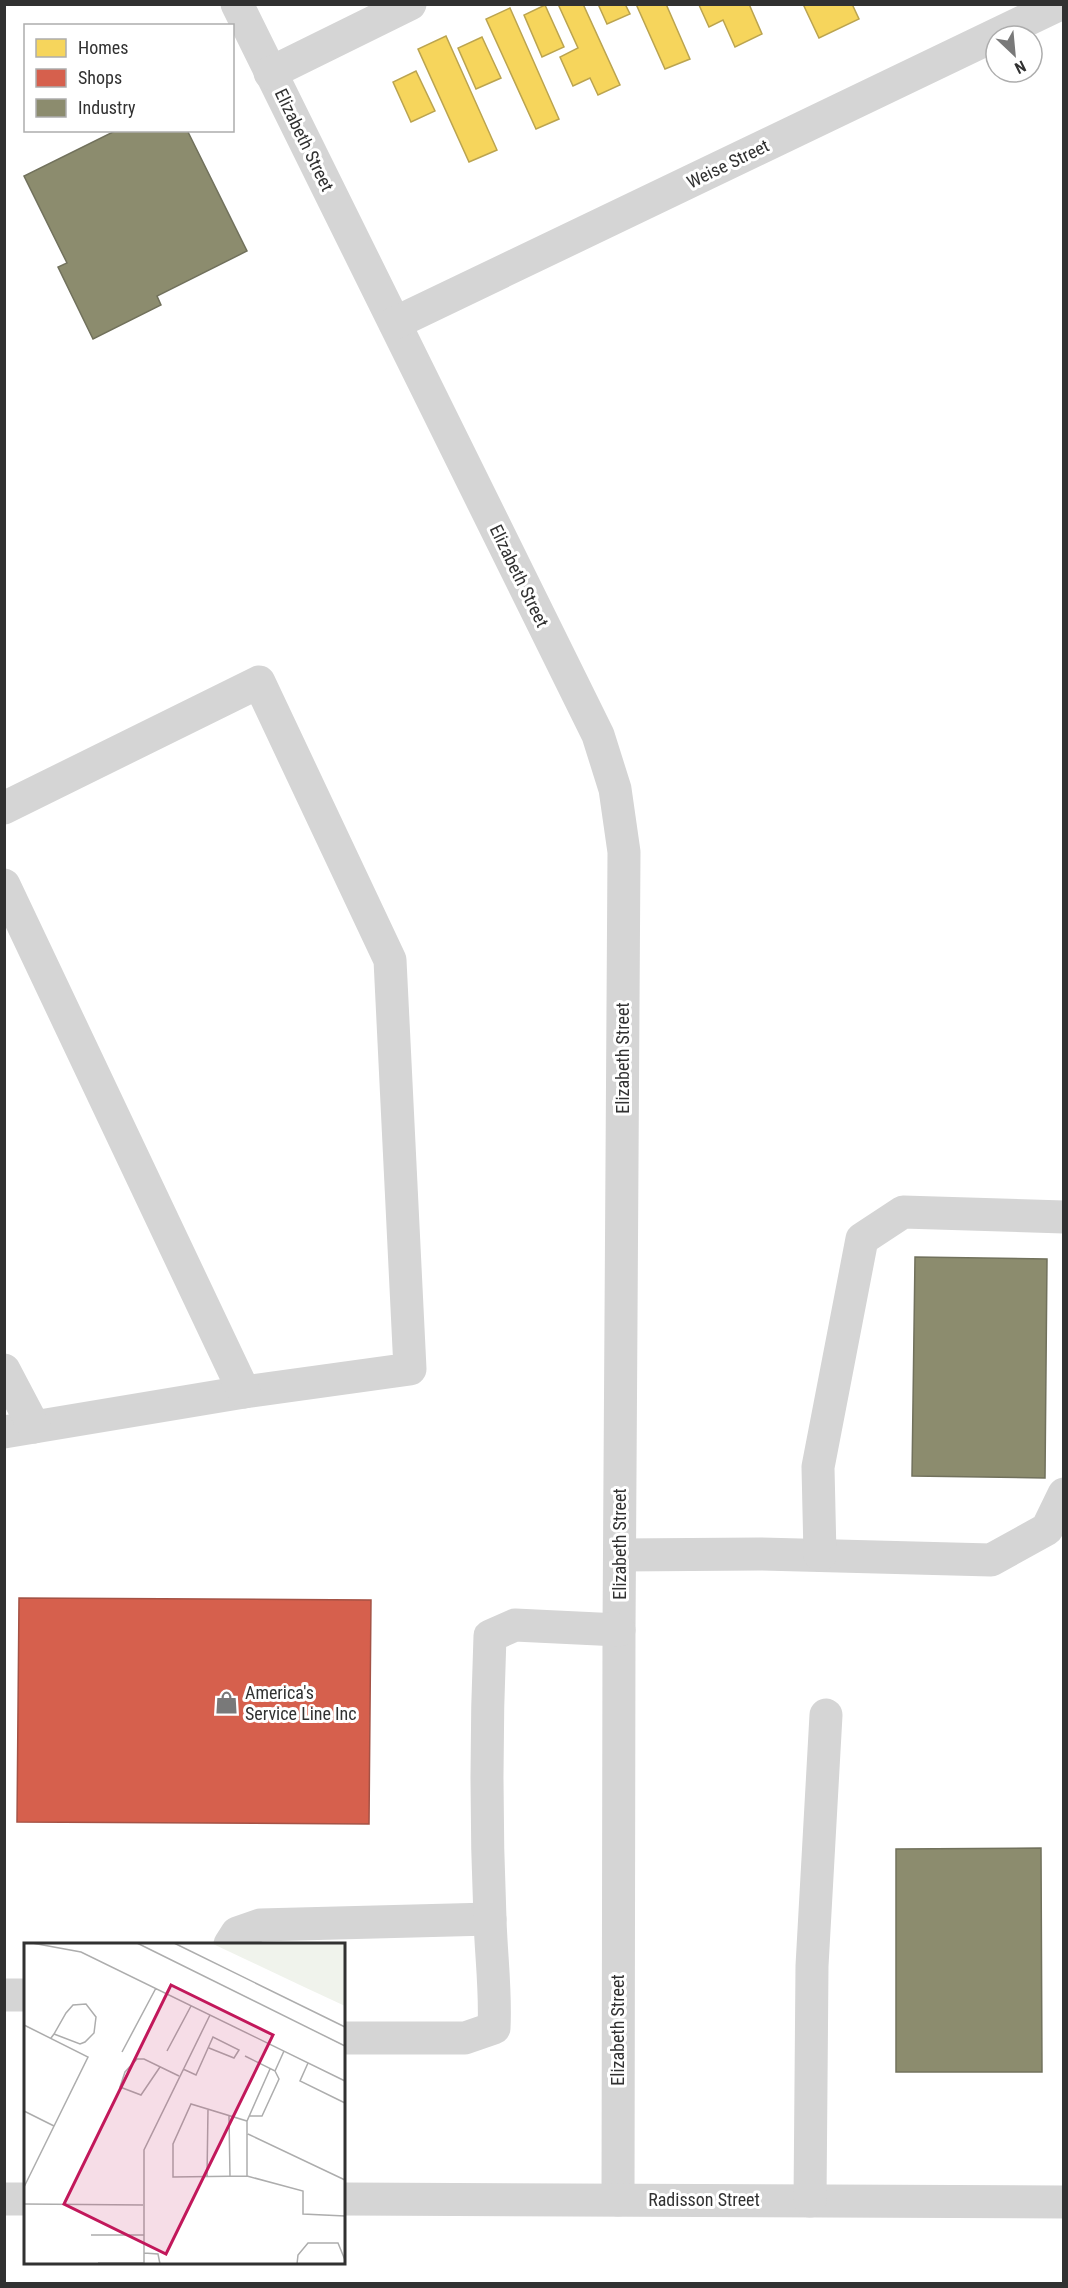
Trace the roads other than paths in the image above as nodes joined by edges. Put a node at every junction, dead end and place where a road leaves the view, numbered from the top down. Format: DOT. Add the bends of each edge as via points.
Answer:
graph roads {
  1 [pos="237,4"];
  2 [pos="410,4"];
  3 [pos="1060,4"];
  4 [pos="270,73"];
  5 [pos="395,323"];
  6 [pos="4,808"];
  7 [pos="4,885"];
  8 [pos="1064,1217"];
  9 [pos="4,1370"];
  10 [pos="244,1392"];
  11 [pos="19,1430"];
  12 [pos="1064,1494"];
  13 [pos="620,1555"];
  14 [pos="820,1555"];
  15 [pos="619,1630"];
  16 [pos="826,1715"];
  17 [pos="490,1919"];
  18 [pos="231,1943"];
  19 [pos="4,1995"];
  20 [pos="24,1995"];
  21 [pos="345,2038"];
  22 [pos="4,2199"];
  23 [pos="24,2199"];
  24 [pos="345,2199"];
  25 [pos="618,2200"];
  26 [pos="810,2201"];
  27 [pos="1064,2202"];
  1 -- 4 [label="street, Elizabeth Street"];
  2 -- 4 [label="street"];
  3 -- 5 [label="street, Weise Street"];
  4 -- 5 [label="street, Elizabeth Street"];
  5 -- 13 [label="street, Elizabeth Street" via="598,735 615,789 624,852"];
  6 -- 10 [label="street" via="259,682 390,960 410,1368"];
  7 -- 10 [label="street"];
  8 -- 14 [label="street" via="903,1212 862,1239 818,1467"];
  9 -- 11 [label="street"];
  10 -- 11 [label="street"];
  12 -- 14 [label="street" via="1047,1529 991,1560"];
  13 -- 14 [label="street"];
  13 -- 15 [label="street, Elizabeth Street"];
  15 -- 17 [label="street" via="515,1625 490,1636"];
  15 -- 25 [label="street, Elizabeth Street"];
  16 -- 26 [label="street" via="812,1966"];
  17 -- 18 [label="street" via="260,1925 237,1933"];
  17 -- 21 [label="street" via="496,2000 494,2028 465,2038"];
  19 -- 20 [label="street"];
  22 -- 23 [label="street"];
  24 -- 25 [label="street, Radisson Street"];
  25 -- 26 [label="street, Radisson Street"];
  26 -- 27 [label="street, Radisson Street"];
}
